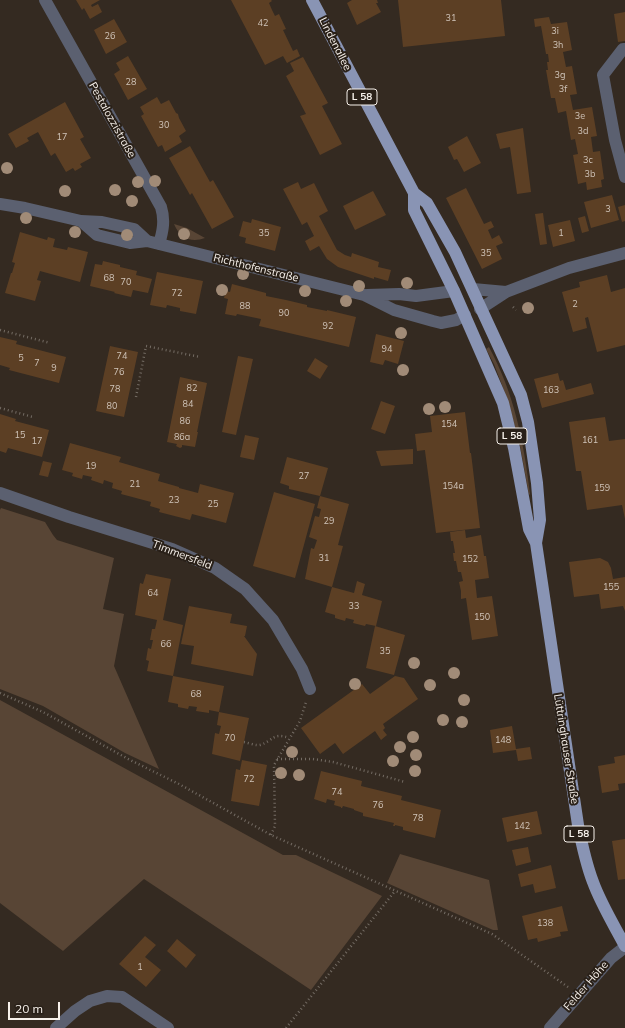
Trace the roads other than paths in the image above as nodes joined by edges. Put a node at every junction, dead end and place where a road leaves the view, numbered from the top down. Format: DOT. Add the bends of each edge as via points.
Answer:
graph roads {
  1 [pos="46,0"];
  2 [pos="312,0"];
  3 [pos="625,49"];
  4 [pos="625,176"];
  5 [pos="414,193"];
  6 [pos="0,204"];
  7 [pos="159,244"];
  8 [pos="625,253"];
  9 [pos="473,289"];
  10 [pos="454,291"];
  11 [pos="506,292"];
  12 [pos="364,295"];
  13 [pos="480,309"];
  14 [pos="465,315"];
  15 [pos="0,493"];
  16 [pos="536,544"];
  17 [pos="310,689"];
  18 [pos="625,946"];
  19 [pos="56,1028"];
  20 [pos="168,1028"];
  21 [pos="550,1028"];
  1 -- 7 [label="street, Pestalozzistraße" via="161,207 164,220"];
  2 -- 5 [label="main road, Lindenallee / L 58"];
  3 -- 4 [label="street" via="603,75 615,140"];
  5 -- 9 [label="main road, Lindenallee / L 58" via="427,203"];
  5 -- 10 [label="main road, Lindenallee / L 58" via="414,210"];
  6 -- 7 [label="street, Richthofenstraße" via="81,221 97,235 130,243 147,241"];
  7 -- 12 [label="street, Richthofenstraße"];
  8 -- 11 [label="street" via="569,268"];
  9 -- 10 [label="main road"];
  9 -- 11 [label="street"];
  9 -- 13 [label="main road, L 58"];
  10 -- 12 [label="street, Richthofenstraße" via="416,296"];
  10 -- 14 [label="main road, L 58"];
  11 -- 13 [label="street"];
  12 -- 14 [label="street, Richthofenstraße" via="394,310 441,323"];
  13 -- 14 [label="main road"];
  13 -- 16 [label="main road, Lüttringhauser Straße / L 58" via="521,395 528,422 540,520"];
  14 -- 16 [label="main road, Lüttringhauser Straße / L 58" via="503,403 529,529"];
  15 -- 17 [label="street, Timmersfeld" via="172,549 215,568 245,589 273,620 302,669"];
  16 -- 18 [label="main road, Lüttringhauser Straße / L 58" via="584,854 605,909"];
  18 -- 21 [label="street, Felder Höhe" via="611,958"];
  19 -- 20 [label="street" via="75,1010 90,1001 107,996 122,997"];
}
